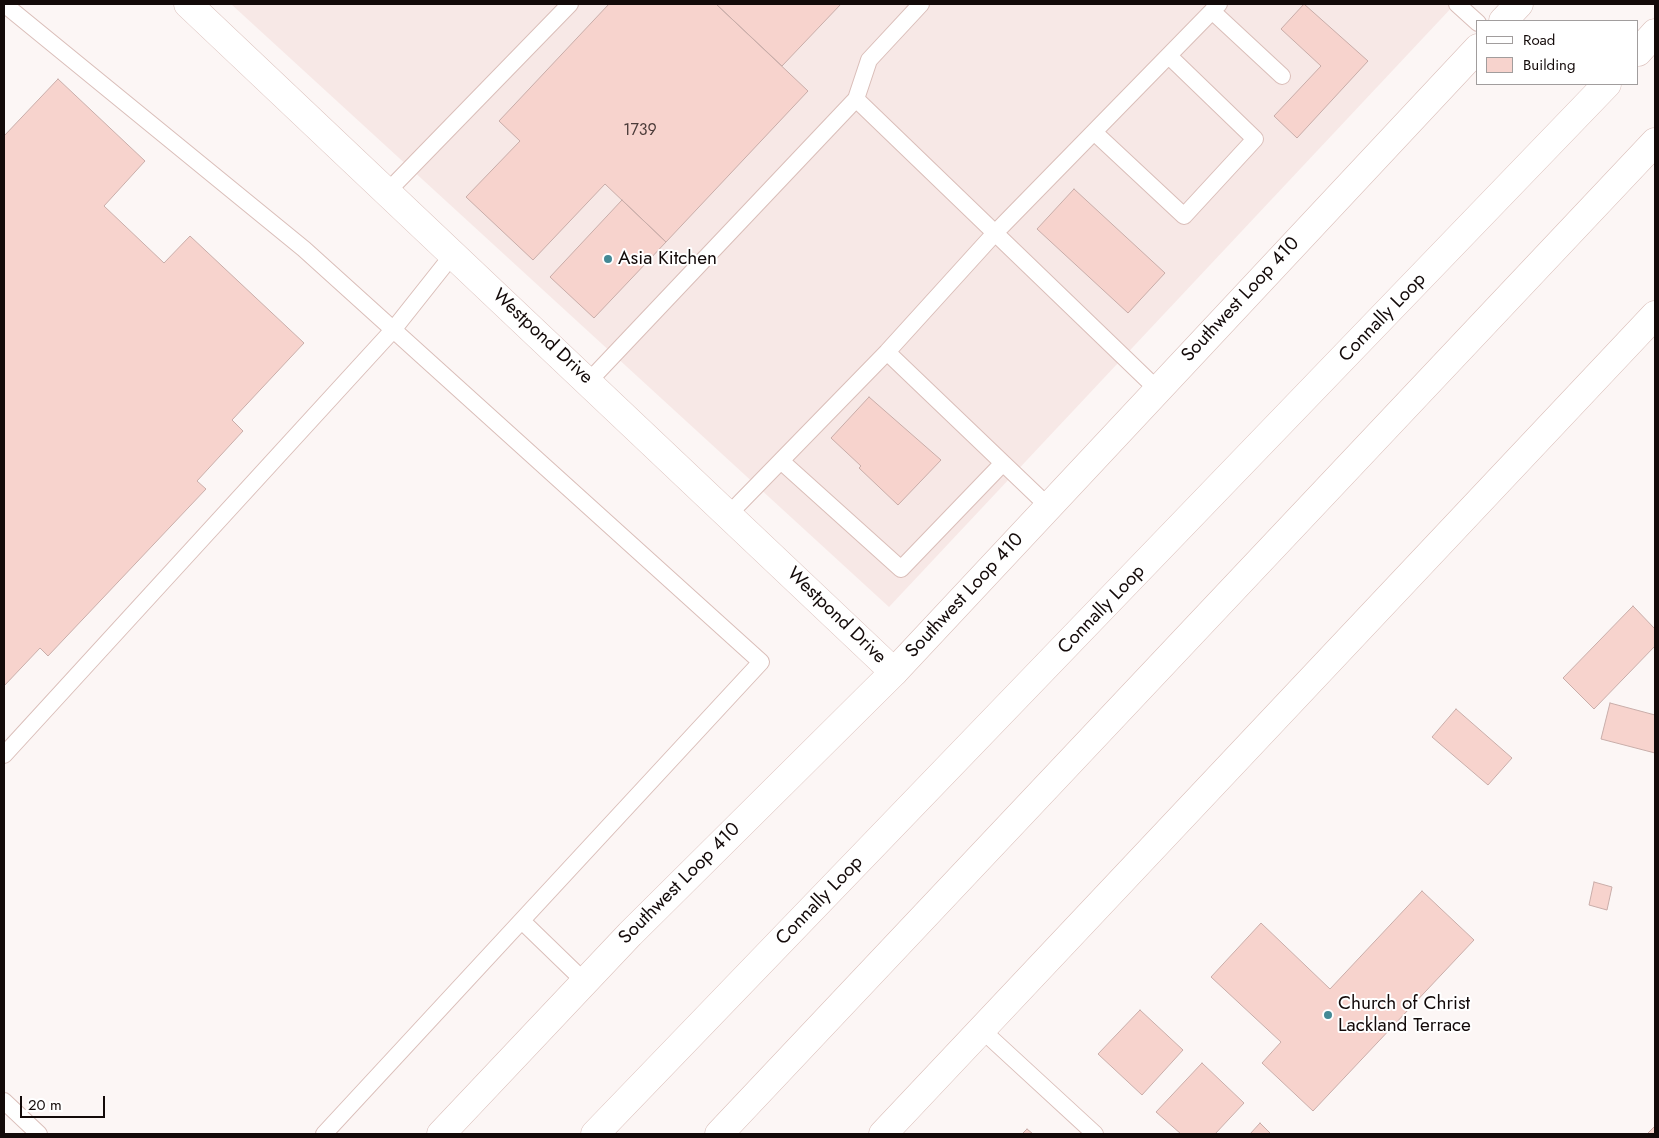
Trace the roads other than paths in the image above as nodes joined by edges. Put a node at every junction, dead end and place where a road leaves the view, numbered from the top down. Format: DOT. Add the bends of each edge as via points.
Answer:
graph roads {
  1 [pos="4,4"];
  2 [pos="188,4"];
  3 [pos="570,4"];
  4 [pos="921,4"];
  5 [pos="1458,4"];
  6 [pos="1519,4"];
  7 [pos="1216,7"];
  8 [pos="1503,20"];
  9 [pos="1476,21"];
  10 [pos="1655,33"];
  11 [pos="1476,50"];
  12 [pos="1639,51"];
  13 [pos="1169,56"];
  14 [pos="1282,76"];
  15 [pos="1606,85"];
  16 [pos="856,99"];
  17 [pos="1094,132"];
  18 [pos="1655,142"];
  19 [pos="388,192"];
  20 [pos="995,233"];
  21 [pos="454,253"];
  22 [pos="1655,315"];
  23 [pos="393,330"];
  24 [pos="887,352"];
  25 [pos="590,382"];
  26 [pos="1158,390"];
  27 [pos="781,461"];
  28 [pos="1003,462"];
  29 [pos="1049,506"];
  30 [pos="729,514"];
  31 [pos="894,672"];
  32 [pos="4,755"];
  33 [pos="522,921"];
  34 [pos="585,982"];
  35 [pos="982,1030"];
  36 [pos="4,1101"];
  37 [pos="726,1130"];
  38 [pos="39,1134"];
  39 [pos="324,1134"];
  40 [pos="441,1134"];
  41 [pos="594,1134"];
  42 [pos="883,1134"];
  43 [pos="1095,1134"];
  1 -- 23 [label="lane" via="304,249"];
  2 -- 19 [label="main road, Westpond Drive"];
  3 -- 19 [label="lane"];
  4 -- 16 [label="lane" via="869,60"];
  5 -- 9 [label="lane"];
  6 -- 8 [label="main road"];
  7 -- 13 [label="lane"];
  7 -- 14 [label="lane"];
  10 -- 12 [label="main road"];
  11 -- 26 [label="main road, Southwest Loop 410"];
  13 -- 17 [label="lane"];
  13 -- 17 [label="lane" via="1255,139 1184,216"];
  15 -- 41 [label="main road, Connally Loop"];
  16 -- 20 [label="lane"];
  16 -- 25 [label="lane"];
  17 -- 20 [label="lane"];
  18 -- 37 [label="main road"];
  19 -- 21 [label="main road, Westpond Drive"];
  20 -- 24 [label="lane"];
  20 -- 26 [label="lane"];
  21 -- 23 [label="lane"];
  21 -- 25 [label="main road, Westpond Drive"];
  22 -- 35 [label="main road"];
  23 -- 32 [label="lane"];
  23 -- 33 [label="lane" via="762,662"];
  24 -- 27 [label="lane"];
  24 -- 28 [label="lane"];
  25 -- 30 [label="main road, Westpond Drive"];
  26 -- 29 [label="main road, Southwest Loop 410"];
  27 -- 28 [label="lane" via="901,569"];
  27 -- 30 [label="lane"];
  28 -- 29 [label="lane"];
  29 -- 31 [label="main road, Southwest Loop 410"];
  30 -- 31 [label="main road, Westpond Drive"];
  31 -- 34 [label="main road, Southwest Loop 410"];
  33 -- 34 [label="lane"];
  33 -- 39 [label="lane"];
  34 -- 40 [label="main road, Southwest Loop 410"];
  35 -- 42 [label="main road"];
  35 -- 43 [label="lane"];
  36 -- 38 [label="lane"];
}
